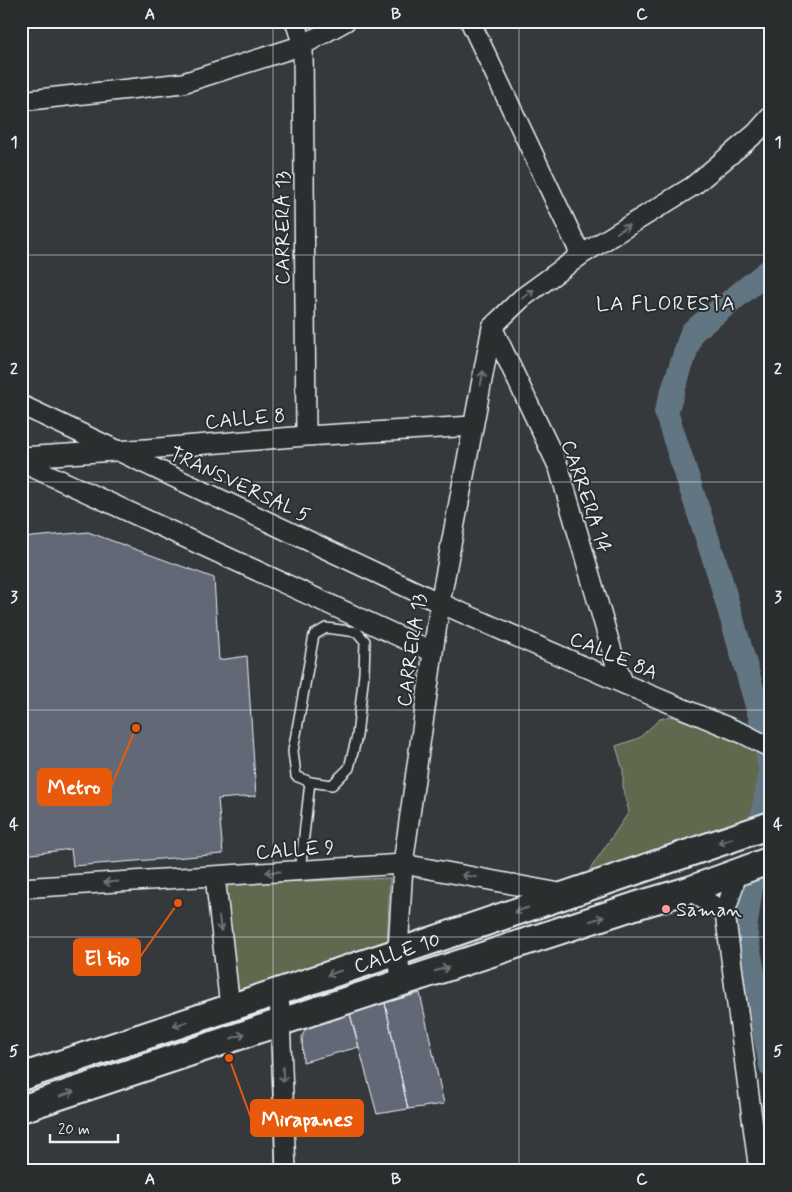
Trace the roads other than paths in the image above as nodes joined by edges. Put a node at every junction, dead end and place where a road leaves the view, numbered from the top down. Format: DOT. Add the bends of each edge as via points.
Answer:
graph roads {
  1 [pos="295,21"];
  2 [pos="346,21"];
  3 [pos="470,21"];
  4 [pos="303,45"];
  5 [pos="21,101"];
  6 [pos="771,116"];
  7 [pos="581,255"];
  8 [pos="492,327"];
  9 [pos="21,404"];
  10 [pos="473,426"];
  11 [pos="306,436"];
  12 [pos="118,451"];
  13 [pos="21,457"];
  14 [pos="21,462"];
  15 [pos="440,603"];
  16 [pos="433,652"];
  17 [pos="624,684"];
  18 [pos="771,748"];
  19 [pos="310,782"];
  20 [pos="771,825"];
  21 [pos="771,860"];
  22 [pos="403,864"];
  23 [pos="300,871"];
  24 [pos="738,871"];
  25 [pos="625,875"];
  26 [pos="215,876"];
  27 [pos="21,888"];
  28 [pos="689,890"];
  29 [pos="569,894"];
  30 [pos="635,906"];
  31 [pos="725,912"];
  32 [pos="398,952"];
  33 [pos="402,982"];
  34 [pos="279,992"];
  35 [pos="230,1007"];
  36 [pos="281,1022"];
  37 [pos="21,1077"];
  38 [pos="21,1109"];
  39 [pos="286,1171"];
  40 [pos="759,1171"];
  1 -- 4 [label="street, CARRERA 13"];
  2 -- 4 [label="street"];
  3 -- 7 [label="street"];
  4 -- 5 [label="street" via="183,83"];
  4 -- 11 [label="street, CARRERA 13"];
  7 -- 6 [label="street, one-way" via="693,186"];
  8 -- 7 [label="street, one-way" via="522,298"];
  10 -- 8 [label="street, CARRERA 13, one-way"];
  8 -- 17 [label="street, CARRERA 14" via="559,468"];
  9 -- 12 [label="street, TRANSVERSAL 5"];
  10 -- 11 [label="street, CALLE 8"];
  10 -- 15 [label="street, CARRERA 13"];
  11 -- 12 [label="street, CALLE 8"];
  12 -- 13 [label="street, CALLE 8"];
  12 -- 15 [label="street, TRANSVERSAL 5"];
  14 -- 16 [label="street"];
  15 -- 16 [label="street, CARRERA 13"];
  15 -- 17 [label="street, CALLE 8A"];
  16 -- 22 [label="street, CARRERA 13"];
  17 -- 18 [label="street, CALLE 8A"];
  19 -- 19 [label="lane" via="332,785 349,768 357,736 364,673 364,641 357,632 326,628 314,635 293,751 296,776"];
  19 -- 23 [label="lane"];
  20 -- 25 [label="main road, CALLE 10, one-way"];
  21 -- 24 [label="main road, CALLE 10"];
  22 -- 23 [label="street, CALLE 9"];
  29 -- 22 [label="street, CALLE 9, one-way"];
  22 -- 32 [label="street, CARRERA 13"];
  23 -- 26 [label="street, CALLE 9, one-way"];
  24 -- 28 [label="main road, CALLE 10"];
  24 -- 31 [label="street"];
  25 -- 29 [label="main road, CALLE 10"];
  25 -- 30 [label="main road"];
  26 -- 27 [label="street, CALLE 9, one-way"];
  26 -- 35 [label="street, one-way"];
  28 -- 30 [label="main road, CALLE 10"];
  28 -- 31 [label="street"];
  29 -- 32 [label="main road, CALLE 10, one-way"];
  33 -- 30 [label="main road, CALLE 10, one-way"];
  31 -- 40 [label="street"];
  32 -- 33 [label="street, CARRERA 13"];
  32 -- 34 [label="main road, CALLE 10, one-way"];
  33 -- 36 [label="main road, CALLE 10"];
  34 -- 35 [label="main road, CALLE 10"];
  34 -- 36 [label="street"];
  35 -- 37 [label="main road, CALLE 10, one-way"];
  38 -- 36 [label="main road, CALLE 10, one-way"];
  36 -- 39 [label="street, one-way"];
}
